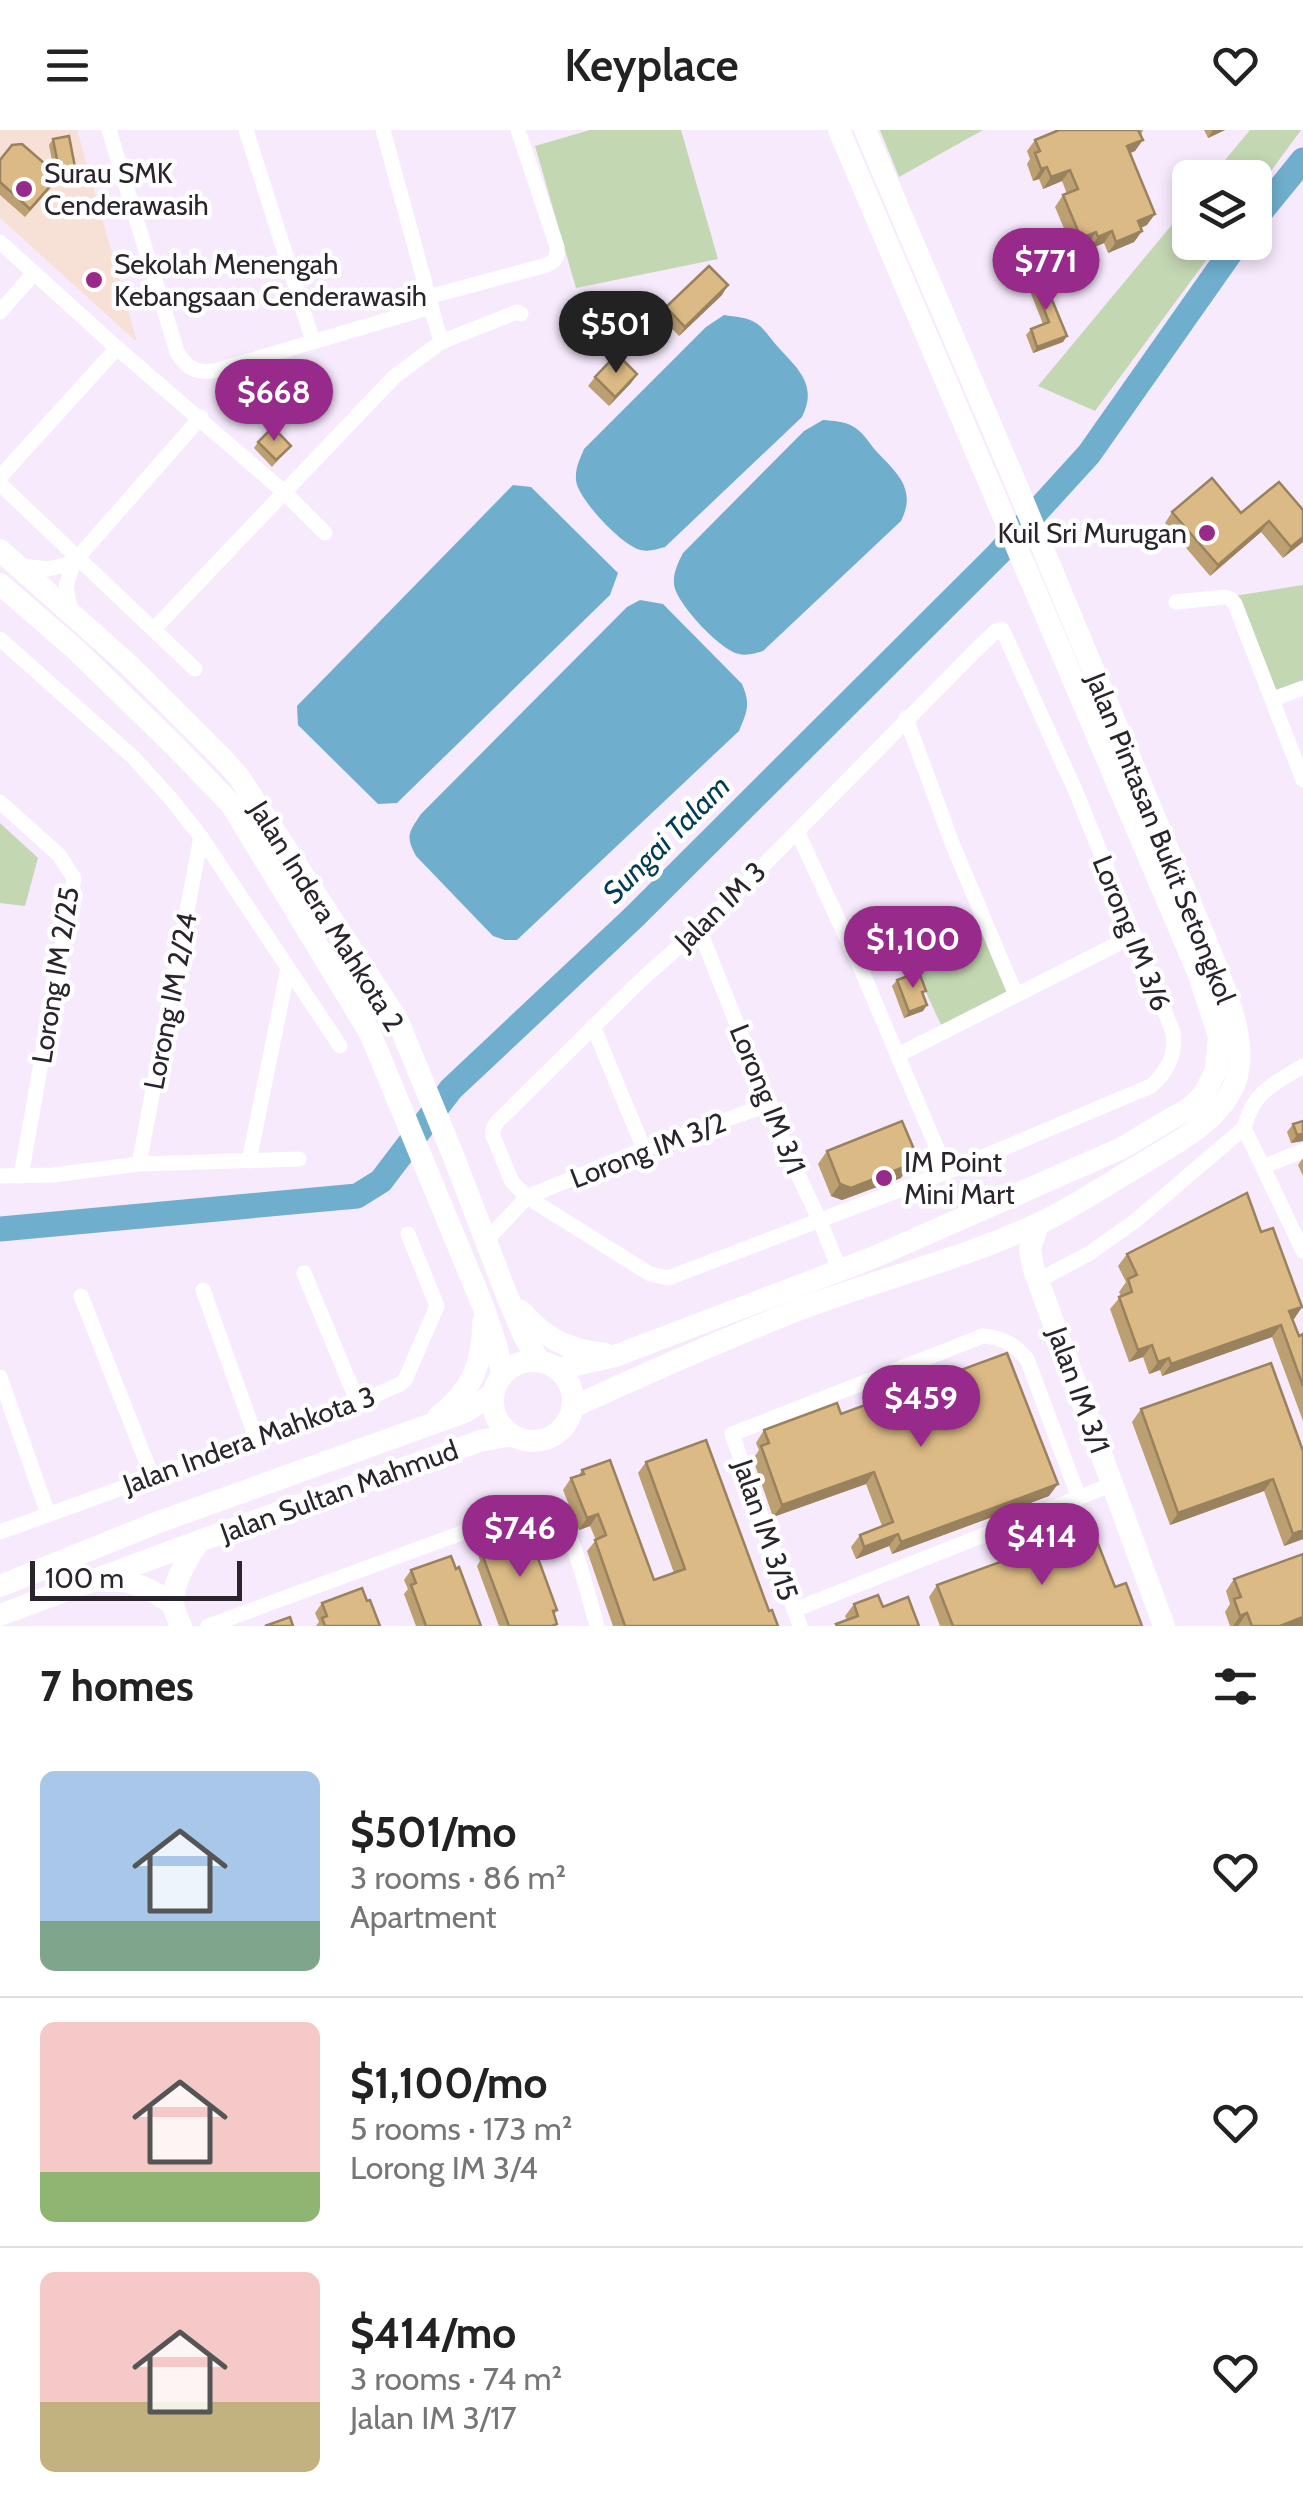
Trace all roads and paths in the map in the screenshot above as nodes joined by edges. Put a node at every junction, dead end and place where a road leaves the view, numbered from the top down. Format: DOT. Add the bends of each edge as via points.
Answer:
graph roads {
  1 [pos="108,130"];
  2 [pos="246,130"];
  3 [pos="383,130"];
  4 [pos="518,130"];
  5 [pos="838,130"];
  6 [pos="865,130"];
  7 [pos="0,242"];
  8 [pos="34,274"];
  9 [pos="430,302"];
  10 [pos="0,312"];
  11 [pos="521,314"];
  12 [pos="313,341"];
  13 [pos="442,342"];
  14 [pos="117,348"];
  15 [pos="201,418"];
  16 [pos="0,481"];
  17 [pos="284,492"];
  18 [pos="326,533"];
  19 [pos="9,558"];
  20 [pos="76,560"];
  21 [pos="1038,567"];
  22 [pos="0,584"];
  23 [pos="1176,602"];
  24 [pos="72,615"];
  25 [pos="154,629"];
  26 [pos="1002,629"];
  27 [pos="0,639"];
  28 [pos="195,669"];
  29 [pos="1303,688"];
  30 [pos="1273,700"];
  31 [pos="906,718"];
  32 [pos="1303,780"];
  33 [pos="0,802"];
  34 [pos="798,831"];
  35 [pos="201,837"];
  36 [pos="699,929"];
  37 [pos="1133,936"];
  38 [pos="288,968"];
  39 [pos="1016,995"];
  40 [pos="593,1026"];
  41 [pos="340,1046"];
  42 [pos="898,1055"];
  43 [pos="1303,1066"];
  44 [pos="770,1104"];
  45 [pos="1244,1128"];
  46 [pos="644,1149"];
  47 [pos="1303,1152"];
  48 [pos="299,1160"];
  49 [pos="248,1161"];
  50 [pos="138,1164"];
  51 [pos="1264,1166"];
  52 [pos="946,1172"];
  53 [pos="0,1176"];
  54 [pos="21,1176"];
  55 [pos="527,1197"];
  56 [pos="820,1221"];
  57 [pos="1038,1224"];
  58 [pos="408,1234"];
  59 [pos="486,1241"];
  60 [pos="988,1245"];
  61 [pos="1303,1251"];
  62 [pos="839,1270"];
  63 [pos="304,1273"];
  64 [pos="1036,1273"];
  65 [pos="203,1290"];
  66 [pos="506,1293"];
  67 [pos="81,1296"];
  68 [pos="482,1306"];
  69 [pos="614,1356"];
  70 [pos="548,1365"];
  71 [pos="0,1377"];
  72 [pos="497,1385"];
  73 [pos="358,1403"];
  74 [pos="572,1406"];
  75 [pos="428,1424"];
  76 [pos="512,1435"];
  77 [pos="256,1438"];
  78 [pos="152,1476"];
  79 [pos="1113,1484"];
  80 [pos="1079,1498"];
  81 [pos="48,1514"];
  82 [pos="0,1532"];
  83 [pos="198,1541"];
  84 [pos="101,1577"];
  85 [pos="0,1586"];
  86 [pos="0,1615"];
  87 [pos="177,1615"];
  88 [pos="797,1618"];
  89 [pos="213,1625"];
  90 [pos="597,1626"];
  91 [pos="1164,1626"];
  1 -- 12 [label="street" via="176,352 189,368 206,372"];
  2 -- 12 [label="street"];
  3 -- 9 [label="street"];
  4 -- 9 [label="street" via="557,256"];
  5 -- 21 [label="main road, Jalan Pintasan Bukit Setongkol" via="997,500"];
  6 -- 21 [label="main road, Jalan Pintasan Bukit Setongkol" via="1016,484"];
  7 -- 8 [label="street"];
  8 -- 10 [label="street"];
  8 -- 14 [label="street"];
  9 -- 12 [label="street"];
  9 -- 13 [label="street"];
  11 -- 13 [label="street"];
  13 -- 17 [label="street" via="394,377"];
  14 -- 15 [label="street"];
  14 -- 16 [label="street"];
  15 -- 17 [label="street"];
  15 -- 20 [label="street"];
  16 -- 20 [label="street"];
  17 -- 18 [label="street"];
  17 -- 25 [label="street"];
  19 -- 20 [label="street" via="48,570"];
  19 -- 24 [label="main road, Jalan Indera Mahkota 2"];
  20 -- 24 [label="street" via="66,587"];
  20 -- 25 [label="street"];
  21 -- 57 [label="main road, Jalan Pintasan Bukit Setongkol" via="1209,948 1240,1049 1231,1092 1195,1131"];
  21 -- 62 [label="main road, Jalan Pintasan Bukit Setongkol" via="1198,975 1219,1036 1216,1070 1190,1108 1122,1148"];
  22 -- 68 [label="main road, Jalan Indera Mahkota 2" via="231,804 370,1032"];
  23 -- 30 [label="street" via="1231,599"];
  24 -- 59 [label="main road, Jalan Indera Mahkota 2" via="239,778 397,1019"];
  25 -- 28 [label="street"];
  26 -- 31 [label="street, Jalan IM 3"];
  26 -- 37 [label="street, Lorong IM 3/6"];
  27 -- 35 [label="street" via="133,758"];
  29 -- 30 [label="street"];
  30 -- 32 [label="street"];
  31 -- 34 [label="street, Jalan IM 3"];
  31 -- 39 [label="street"];
  33 -- 54 [label="street, Lorong IM 2/25" via="74,878"];
  34 -- 36 [label="street, Jalan IM 3"];
  34 -- 42 [label="street"];
  35 -- 38 [label="street"];
  35 -- 50 [label="street, Lorong IM 2/24"];
  36 -- 40 [label="street, Jalan IM 3"];
  36 -- 44 [label="street, Lorong IM 3/1"];
  37 -- 39 [label="street"];
  37 -- 52 [label="street, Lorong IM 3/6" via="1173,1032 1170,1064 1160,1077"];
  38 -- 41 [label="street"];
  38 -- 49 [label="street"];
  39 -- 42 [label="street"];
  40 -- 46 [label="street"];
  40 -- 55 [label="street, Jalan IM 3" via="493,1129 512,1182"];
  42 -- 52 [label="street"];
  43 -- 45 [label="street" via="1260,1094"];
  44 -- 46 [label="street, Lorong IM 3/2"];
  44 -- 56 [label="street, Lorong IM 3/1"];
  45 -- 51 [label="street"];
  45 -- 64 [label="street" via="1136,1221 1090,1253"];
  46 -- 55 [label="street, Lorong IM 3/2"];
  47 -- 51 [label="street"];
  48 -- 49 [label="street"];
  49 -- 50 [label="street"];
  50 -- 54 [label="street"];
  51 -- 61 [label="street"];
  52 -- 56 [label="street"];
  53 -- 54 [label="street"];
  55 -- 56 [label="street" via="660,1278"];
  55 -- 59 [label="street"];
  56 -- 62 [label="street, Lorong IM 3/1"];
  57 -- 60 [label="main road, Jalan Pintasan Bukit Setongkol"];
  57 -- 64 [label="main road, Jalan IM 3/1" via="1030,1249"];
  58 -- 73 [label="street, Jalan Indera Mahkota 3" via="437,1306 405,1380"];
  59 -- 66 [label="main road, Jalan Indera Mahkota 2"];
  60 -- 64 [label="main road" via="1017,1254"];
  60 -- 74 [label="main road, Jalan Pintasan Bukit Setongkol" via="782,1317"];
  62 -- 69 [label="main road, Jalan Pintasan Bukit Setongkol"];
  63 -- 73 [label="street"];
  64 -- 79 [label="main road, Jalan IM 3/1"];
  65 -- 77 [label="street"];
  66 -- 69 [label="main road" via="540,1332 564,1346"];
  66 -- 70 [label="main road, Jalan Indera Mahkota 2" via="524,1336"];
  67 -- 78 [label="street"];
  68 -- 72 [label="main road, Jalan Indera Mahkota 2" via="497,1348"];
  68 -- 75 [label="main road" via="479,1363 468,1388"];
  69 -- 70 [label="main road, Jalan Pintasan Bukit Setongkol"];
  70 -- 72 [label="main road" via="512,1366"];
  70 -- 74 [label="main road" via="567,1380"];
  71 -- 81 [label="street"];
  72 -- 75 [label="main road, Jalan Sultan Mahmud" via="464,1412"];
  72 -- 76 [label="main road" via="496,1417"];
  73 -- 77 [label="street, Jalan Indera Mahkota 3"];
  74 -- 76 [label="main road" via="550,1437"];
  75 -- 85 [label="main road, Jalan Sultan Mahmud"];
  76 -- 83 [label="main road, Jalan Sultan Mahmud"];
  77 -- 78 [label="street, Jalan Indera Mahkota 3"];
  78 -- 81 [label="street, Jalan Indera Mahkota 3"];
  79 -- 80 [label="street"];
  79 -- 91 [label="main road, Jalan IM 3/1"];
  80 -- 88 [label="street"];
  80 -- 88 [label="street, Jalan IM 3/15" via="1027,1360 1000,1338 983,1336 732,1434"];
  81 -- 82 [label="street, Jalan Indera Mahkota 3"];
  83 -- 84 [label="main road, Jalan Sultan Mahmud"];
  83 -- 87 [label="main road" via="176,1586"];
  84 -- 86 [label="main road, Jalan Sultan Mahmud"];
  84 -- 87 [label="main road" via="149,1588"];
  89 -- 90 [label="street" via="541,1508 563,1521"];
}
